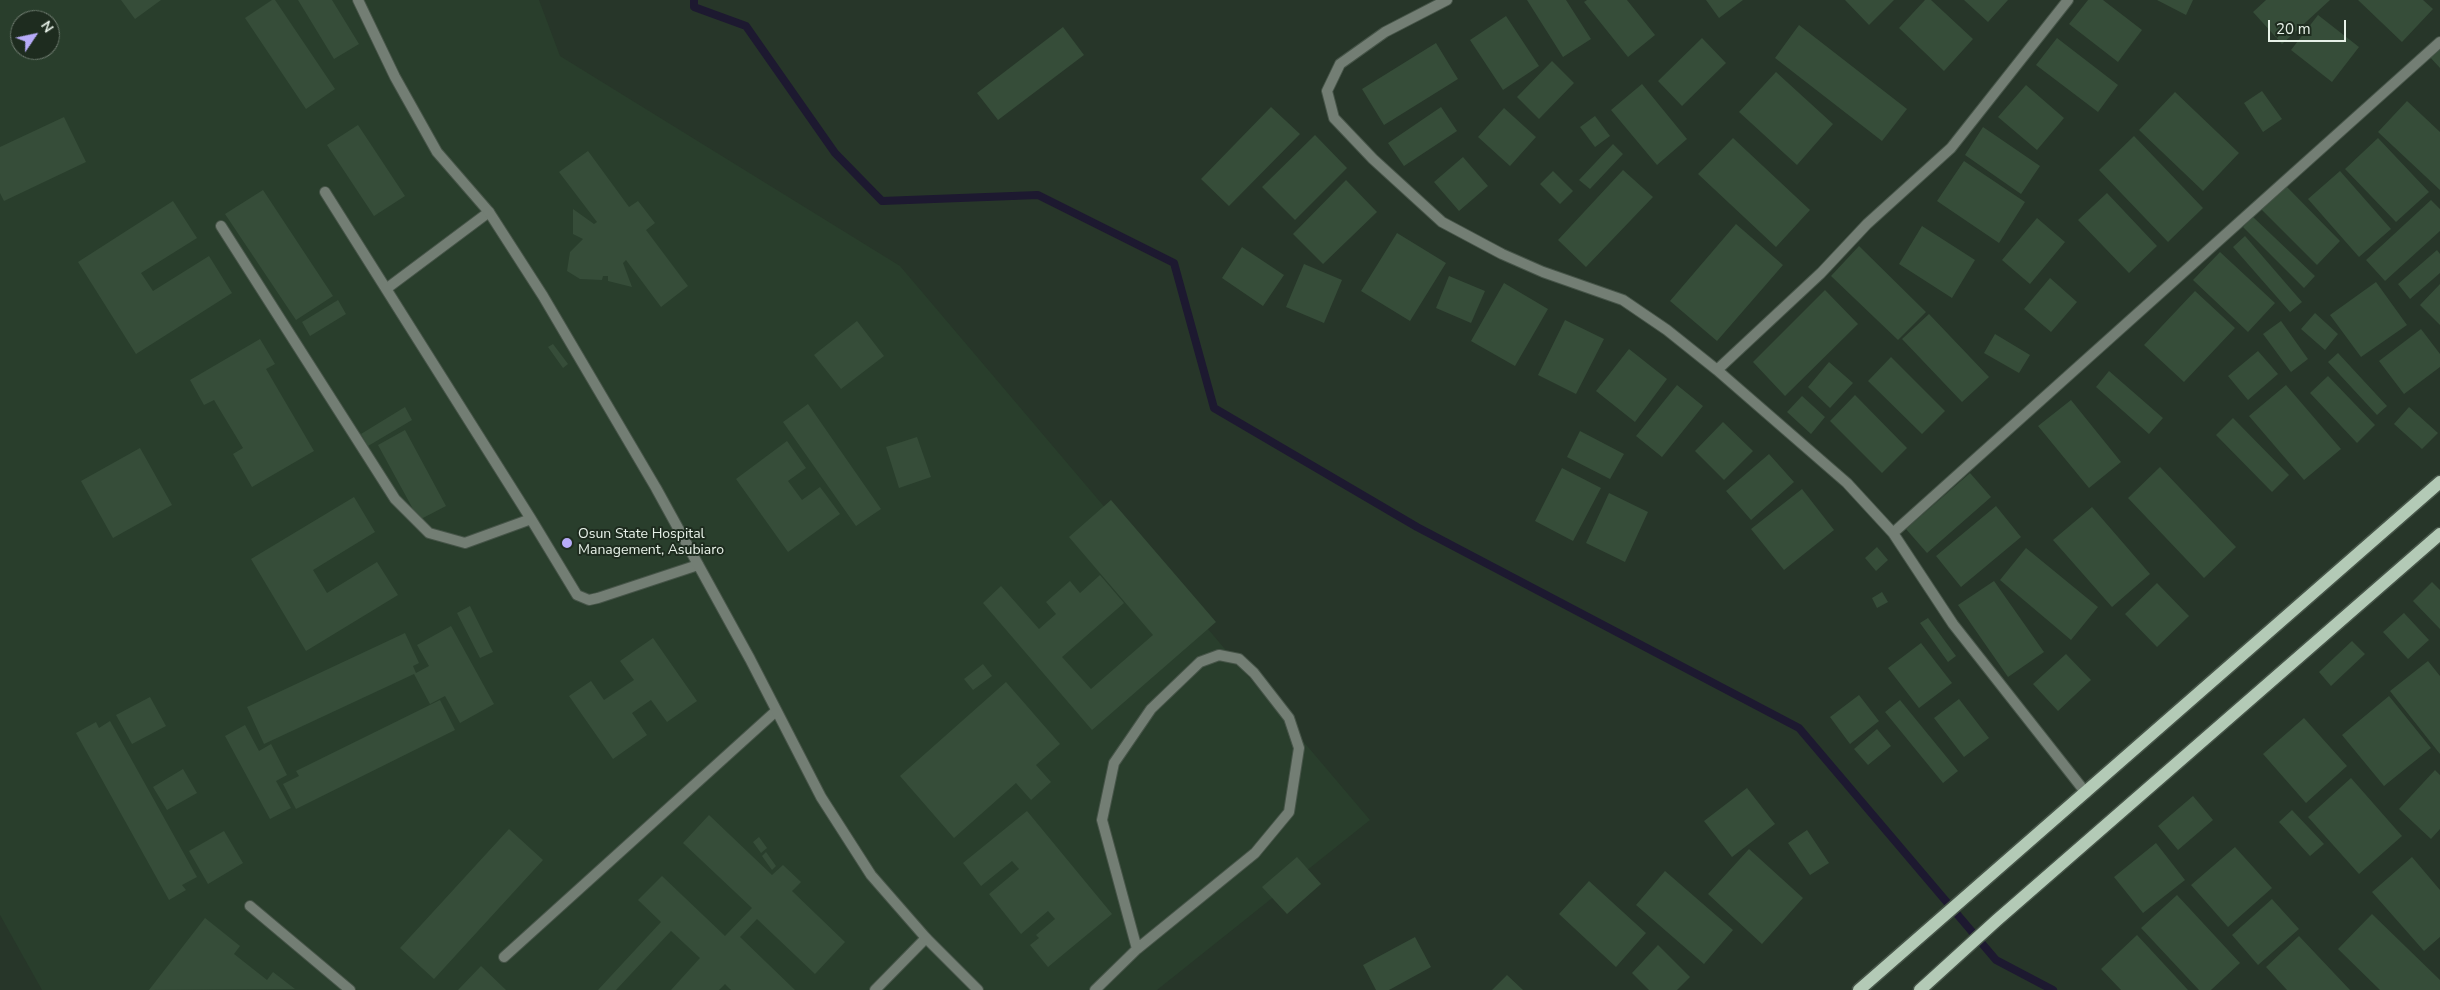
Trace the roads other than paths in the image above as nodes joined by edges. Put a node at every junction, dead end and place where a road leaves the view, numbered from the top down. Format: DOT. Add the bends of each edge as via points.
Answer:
graph roads {
  1 [pos="358,0"];
  2 [pos="1447,0"];
  3 [pos="2068,0"];
  4 [pos="2440,42"];
  5 [pos="325,192"];
  6 [pos="490,212"];
  7 [pos="221,226"];
  8 [pos="386,289"];
  9 [pos="1717,370"];
  10 [pos="2440,482"];
  11 [pos="531,519"];
  12 [pos="1893,533"];
  13 [pos="2440,534"];
  14 [pos="698,565"];
  15 [pos="776,711"];
  16 [pos="2086,793"];
  17 [pos="250,906"];
  18 [pos="926,938"];
  19 [pos="1137,949"];
  20 [pos="504,957"];
  21 [pos="350,990"];
  22 [pos="875,990"];
  23 [pos="978,990"];
  24 [pos="1095,990"];
  25 [pos="1859,990"];
  26 [pos="1920,990"];
  1 -- 6 [label="street" via="395,77 438,152"];
  2 -- 9 [label="street" via="1385,32 1340,64 1328,91 1334,118 1442,222 1543,272 1623,300"];
  3 -- 9 [label="street" via="1951,148 1867,224 1821,273"];
  4 -- 12 [label="street"];
  5 -- 8 [label="street"];
  6 -- 8 [label="street"];
  6 -- 14 [label="street" via="617,421"];
  7 -- 11 [label="street" via="395,499 429,533 465,543"];
  8 -- 11 [label="street"];
  9 -- 12 [label="street" via="1846,483"];
  10 -- 16 [label="main road"];
  11 -- 14 [label="street" via="577,596 589,600"];
  12 -- 16 [label="street" via="1953,624"];
  13 -- 26 [label="main road"];
  14 -- 15 [label="street"];
  15 -- 18 [label="street" via="821,798 871,875"];
  15 -- 20 [label="street"];
  16 -- 25 [label="main road"];
  17 -- 21 [label="street"];
  18 -- 22 [label="street"];
  18 -- 23 [label="street"];
  19 -- 19 [label="street" via="1102,820 1114,763 1151,709 1200,662 1219,655 1240,659 1289,718 1300,748 1289,812 1255,853"];
  19 -- 24 [label="street"];
}
